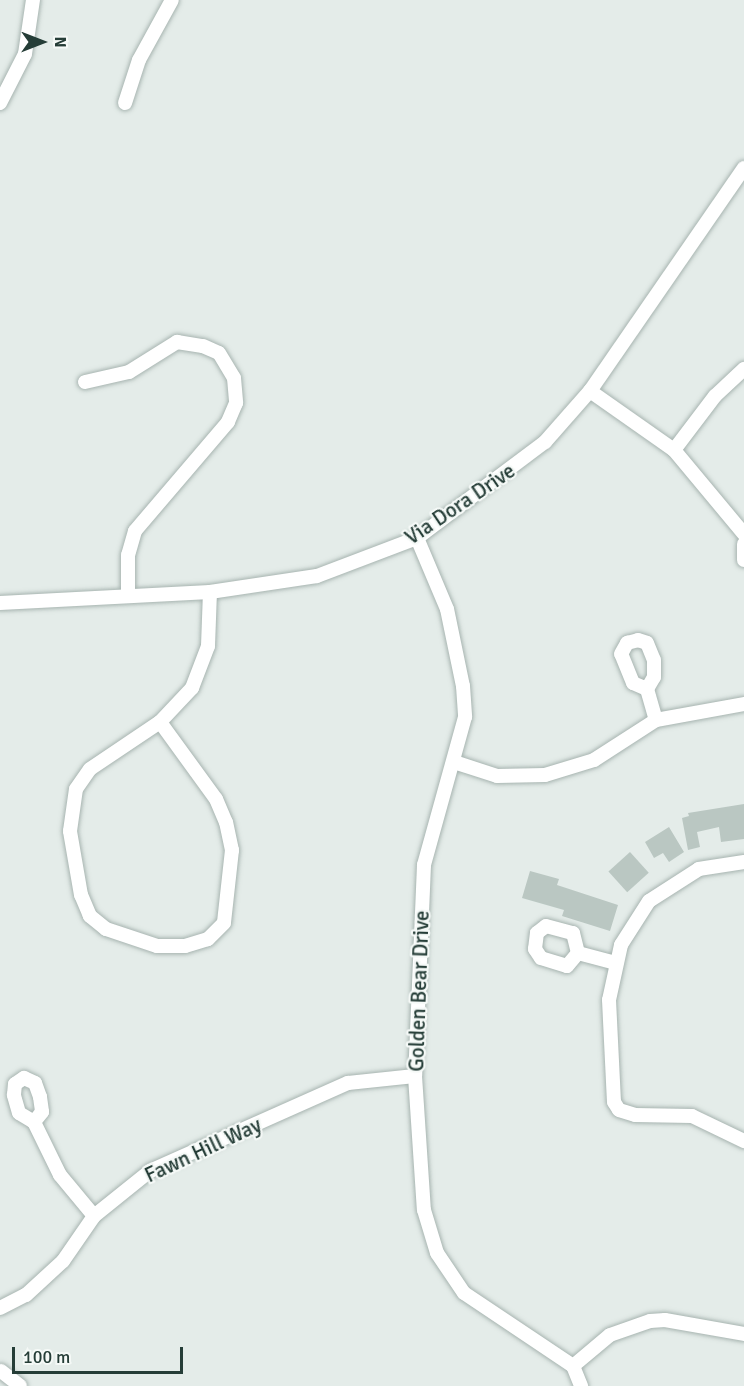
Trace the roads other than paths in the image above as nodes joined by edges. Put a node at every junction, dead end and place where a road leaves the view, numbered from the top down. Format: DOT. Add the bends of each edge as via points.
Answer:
graph roads {
  1 [pos="33,0"];
  2 [pos="172,0"];
  3 [pos="0,103"];
  4 [pos="125,103"];
  5 [pos="744,168"];
  6 [pos="744,369"];
  7 [pos="85,382"];
  8 [pos="590,391"];
  9 [pos="674,450"];
  10 [pos="744,534"];
  11 [pos="417,538"];
  12 [pos="744,544"];
  13 [pos="744,560"];
  14 [pos="210,592"];
  15 [pos="128,596"];
  16 [pos="0,603"];
  17 [pos="647,689"];
  18 [pos="744,704"];
  19 [pos="656,720"];
  20 [pos="160,722"];
  21 [pos="454,762"];
  22 [pos="744,862"];
  23 [pos="578,953"];
  24 [pos="615,963"];
  25 [pos="415,1076"];
  26 [pos="34,1122"];
  27 [pos="744,1141"];
  28 [pos="94,1216"];
  29 [pos="0,1308"];
  30 [pos="744,1334"];
  31 [pos="573,1366"];
  32 [pos="0,1370"];
  33 [pos="20,1386"];
  34 [pos="581,1386"];
  1 -- 3 [label="street" via="25,54"];
  2 -- 4 [label="street" via="139,60"];
  5 -- 8 [label="street, Via Dora Drive"];
  6 -- 9 [label="street" via="715,396"];
  7 -- 15 [label="street" via="129,372 177,342 219,353 234,378 236,403 228,422 135,531 128,555"];
  8 -- 9 [label="street"];
  8 -- 11 [label="street, Via Dora Drive" via="545,442"];
  9 -- 10 [label="street"];
  11 -- 14 [label="street, Via Dora Drive" via="317,576"];
  11 -- 21 [label="street, Golden Bear Drive" via="447,609 463,686 465,717"];
  12 -- 13 [label="street"];
  14 -- 15 [label="street, Via Dora Drive"];
  14 -- 20 [label="street" via="208,646 192,688"];
  15 -- 16 [label="street, Via Dora Drive"];
  17 -- 19 [label="street"];
  18 -- 19 [label="street"];
  19 -- 21 [label="street" via="594,760 545,775 497,776"];
  20 -- 20 [label="street" via="90,769 76,789 70,831 81,896 90,916 106,929 157,946 185,946 208,939 224,923 232,850 216,799"];
  21 -- 25 [label="street, Golden Bear Drive" via="424,865"];
  22 -- 24 [label="street" via="699,870 662,890 633,923"];
  23 -- 24 [label="street"];
  24 -- 27 [label="street" via="609,1000 614,1102 624,1113 692,1116"];
  25 -- 28 [label="street, Fawn Hill Way" via="348,1083 150,1171"];
  25 -- 31 [label="street, Golden Bear Drive" via="424,1210 437,1253 464,1293"];
  26 -- 28 [label="street" via="60,1175"];
  28 -- 29 [label="street, Fawn Hill Way" via="63,1261 26,1295"];
  30 -- 31 [label="street" via="665,1320 650,1321 610,1335"];
  31 -- 34 [label="street"];
  32 -- 33 [label="street"];
}
